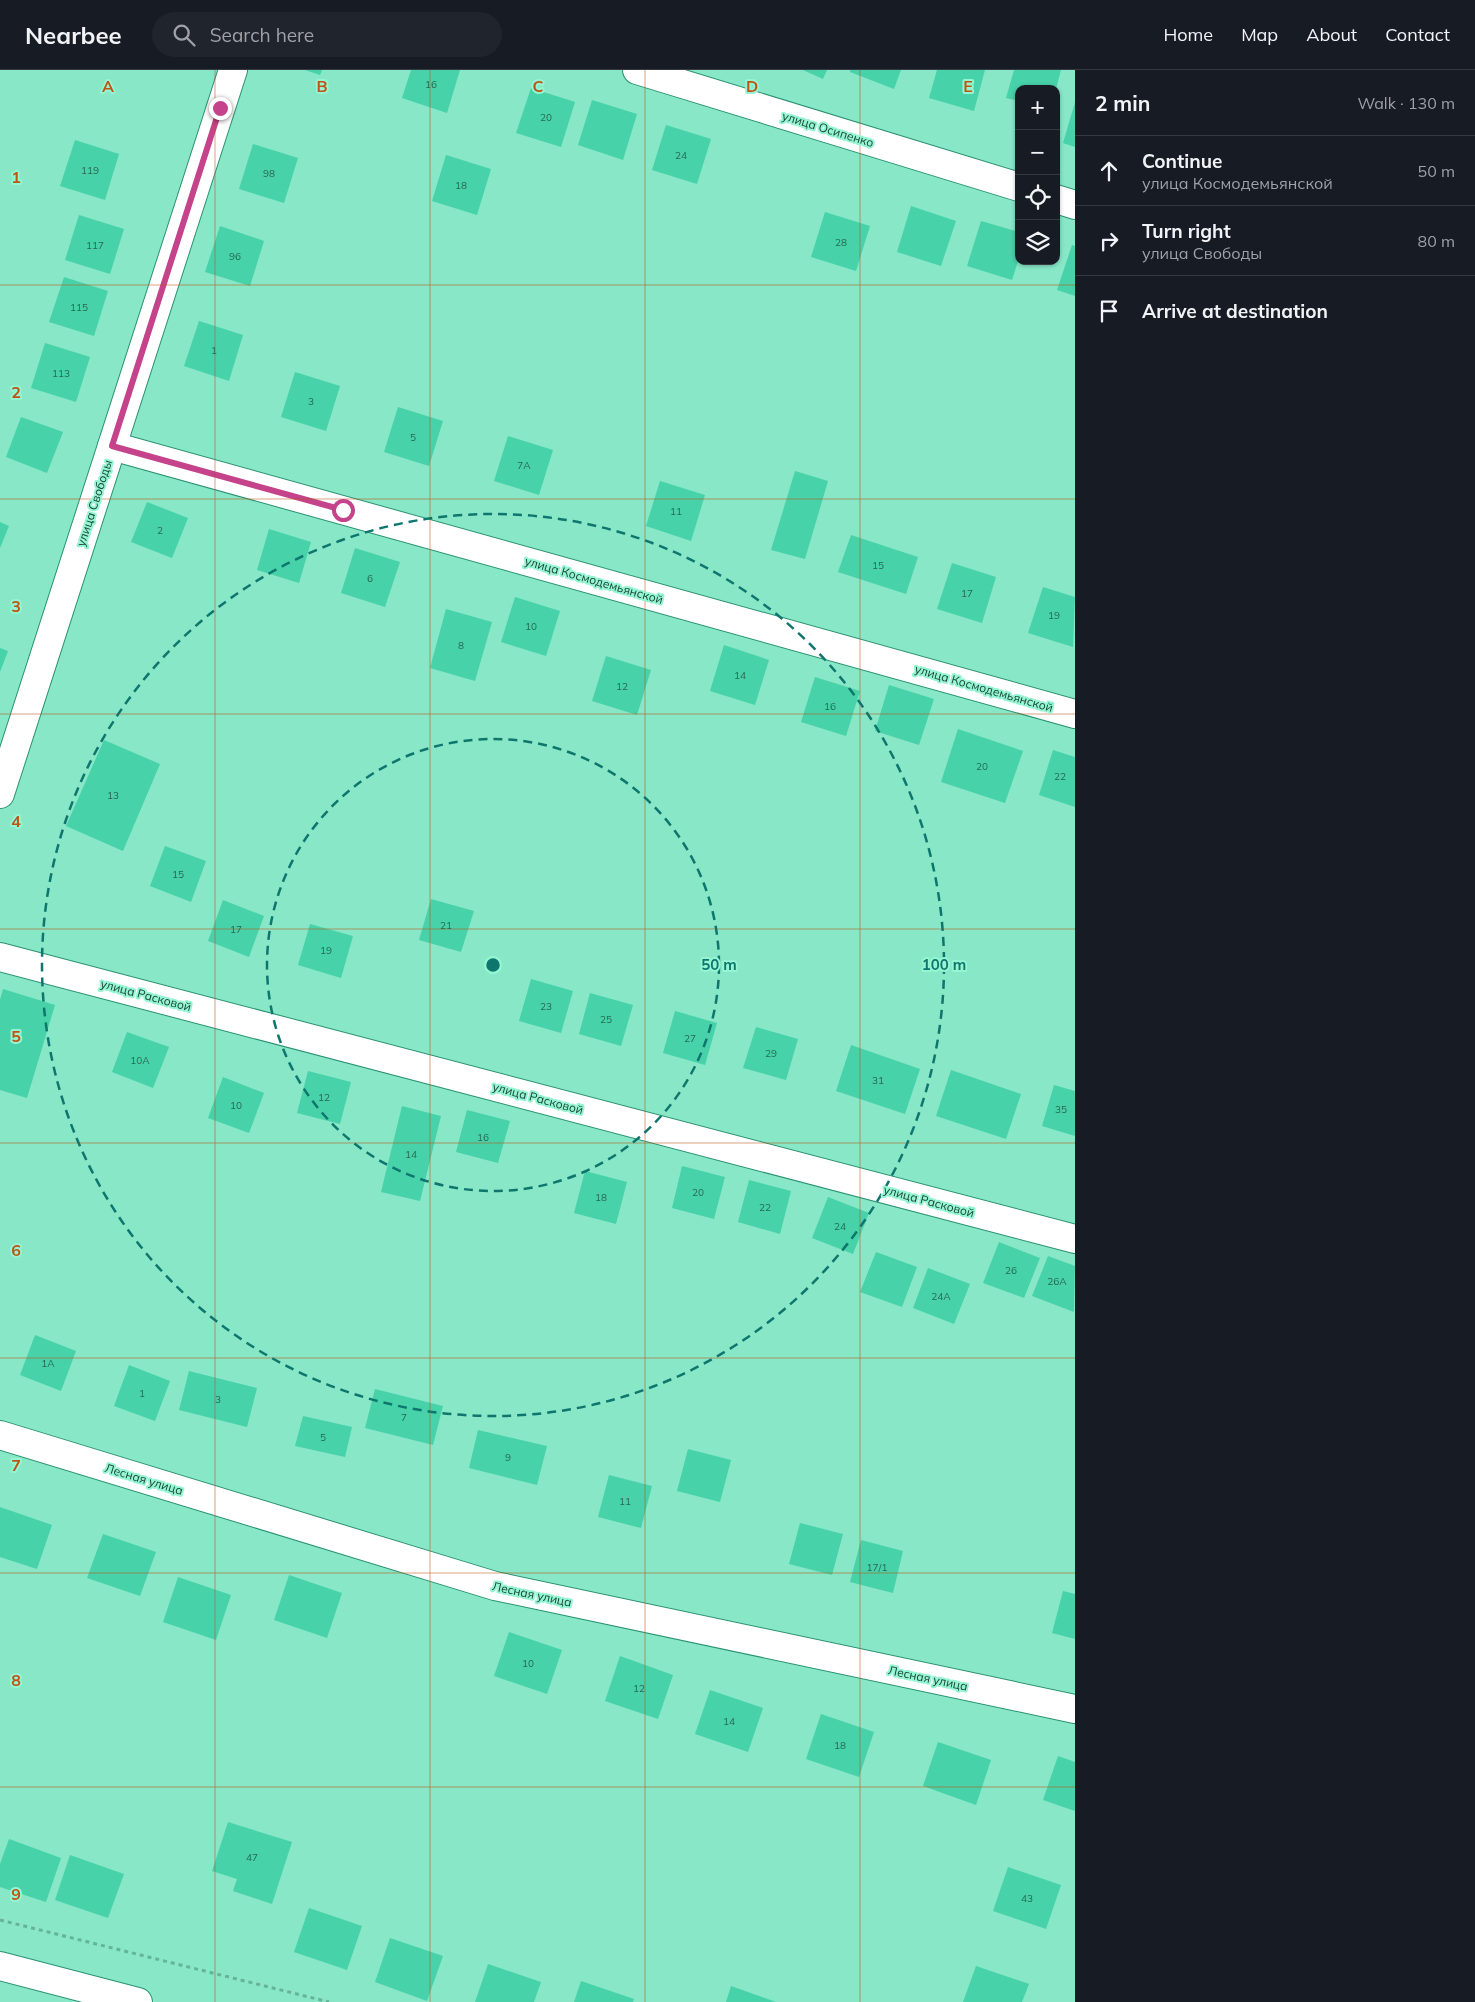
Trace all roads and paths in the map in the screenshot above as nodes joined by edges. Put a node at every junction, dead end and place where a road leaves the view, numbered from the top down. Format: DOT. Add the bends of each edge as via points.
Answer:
graph roads {
  1 [pos="232,70"];
  2 [pos="637,70"];
  3 [pos="1015,186"];
  4 [pos="1060,200"];
  5 [pos="1075,205"];
  6 [pos="112,446"];
  7 [pos="1075,714"];
  8 [pos="0,794"];
  9 [pos="0,957"];
  10 [pos="1075,1239"];
  11 [pos="0,1434"];
  12 [pos="1075,1709"];
  13 [pos="0,1920"];
  14 [pos="0,1966"];
  15 [pos="138,2002"];
  16 [pos="329,2002"];
  1 -- 6 [label="street, улица Свободы"];
  2 -- 3 [label="street, улица Осипенко"];
  4 -- 5 [label="street"];
  6 -- 7 [label="street, улица Космодемьянской"];
  6 -- 8 [label="street, улица Свободы"];
  9 -- 10 [label="street, улица Расковой"];
  11 -- 12 [label="street, Лесная улица" via="495,1586"];
  13 -- 16 [label="path"];
  14 -- 15 [label="street"];
}
